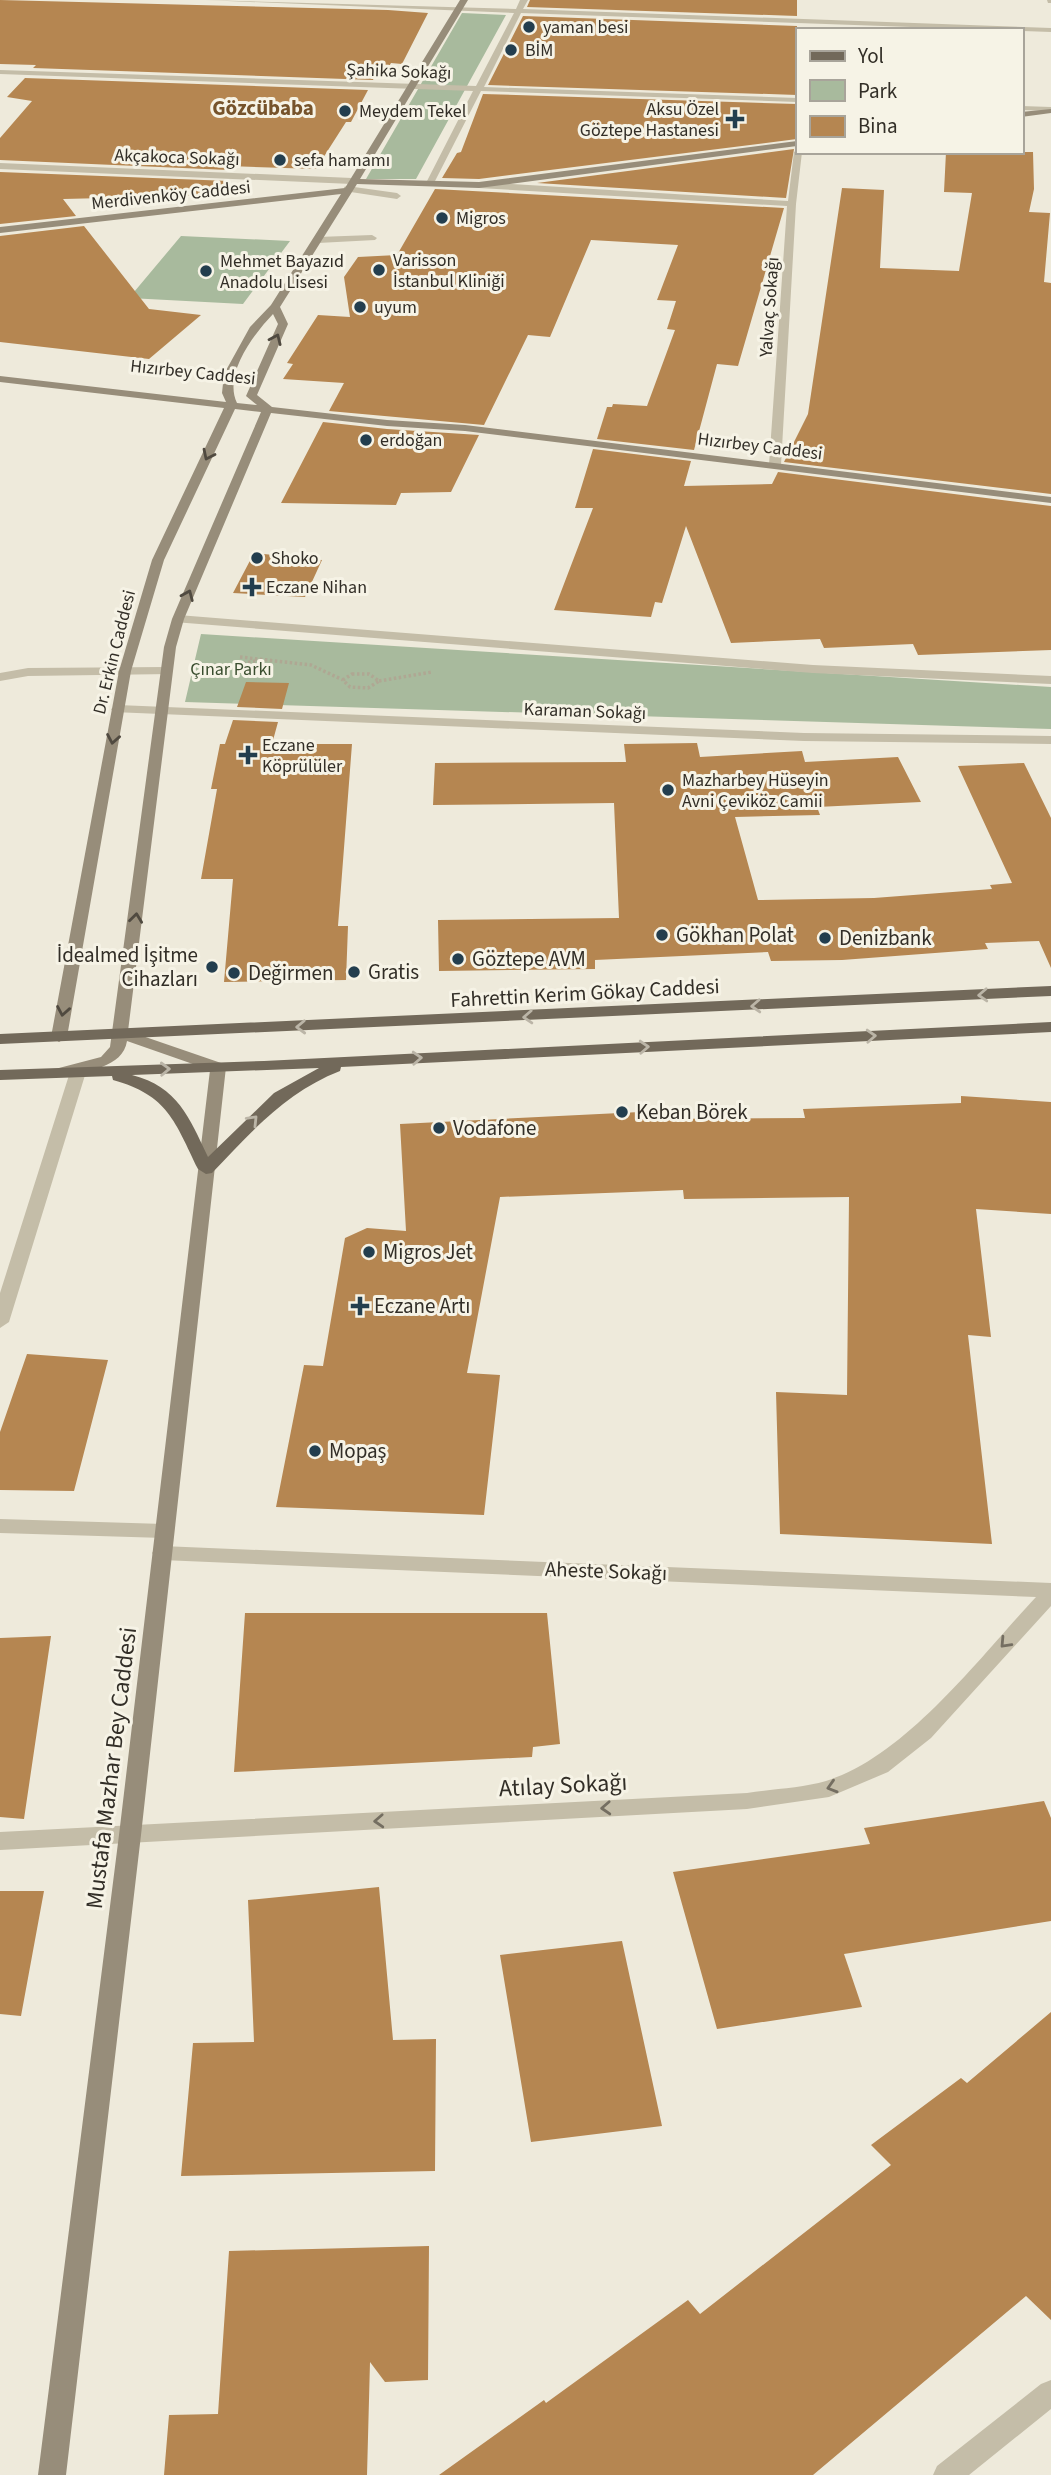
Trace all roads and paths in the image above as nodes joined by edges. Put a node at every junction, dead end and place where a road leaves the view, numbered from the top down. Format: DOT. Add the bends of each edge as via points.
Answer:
graph roads {
  1 [pos="209,0"];
  2 [pos="464,0"];
  3 [pos="524,0"];
  4 [pos="458,10"];
  5 [pos="517,12"];
  6 [pos="992,28"];
  7 [pos="1023,29"];
  8 [pos="1051,30"];
  9 [pos="0,72"];
  10 [pos="409,87"];
  11 [pos="478,90"];
  12 [pos="796,100"];
  13 [pos="1023,108"];
  14 [pos="1051,110"];
  15 [pos="1023,115"];
  16 [pos="796,144"];
  17 [pos="798,154"];
  18 [pos="0,166"];
  19 [pos="430,183"];
  20 [pos="479,185"];
  21 [pos="347,190"];
  22 [pos="397,196"];
  23 [pos="792,204"];
  24 [pos="0,230"];
  25 [pos="0,236"];
  26 [pos="372,238"];
  27 [pos="318,240"];
  28 [pos="275,307"];
  29 [pos="0,369"];
  30 [pos="0,379"];
  31 [pos="251,396"];
  32 [pos="230,398"];
  33 [pos="268,408"];
  34 [pos="465,428"];
  35 [pos="775,465"];
  36 [pos="1051,500"];
  37 [pos="178,619"];
  38 [pos="236,656"];
  39 [pos="259,660"];
  40 [pos="125,671"];
  41 [pos="166,671"];
  42 [pos="0,677"];
  43 [pos="343,680"];
  44 [pos="1051,681"];
  45 [pos="118,709"];
  46 [pos="164,709"];
  47 [pos="1051,740"];
  48 [pos="1051,991"];
  49 [pos="1051,1027"];
  50 [pos="121,1034"];
  51 [pos="58,1037"];
  52 [pos="0,1040"];
  53 [pos="374,1061"];
  54 [pos="218,1068"];
  55 [pos="78,1072"];
  56 [pos="48,1073"];
  57 [pos="0,1075"];
  58 [pos="206,1169"];
  59 [pos="0,1322"];
  60 [pos="0,1526"];
  61 [pos="163,1542"];
  62 [pos="1051,1592"];
  63 [pos="130,1835"];
  64 [pos="0,1841"];
  65 [pos="1051,2393"];
  66 [pos="52,2475"];
  67 [pos="947,2475"];
  1 -- 4 [label="street"];
  2 -- 4 [label="street, Dr. Erkin Caddesi"];
  3 -- 5 [label="street"];
  4 -- 5 [label="street"];
  4 -- 10 [label="street, Dr. Erkin Caddesi"];
  5 -- 6 [label="street"];
  5 -- 11 [label="street"];
  7 -- 8 [label="street"];
  9 -- 10 [label="street, Şahika Sokağı"];
  10 -- 11 [label="street, Şahika Sokağı"];
  10 -- 21 [label="street, Dr. Erkin Caddesi"];
  11 -- 12 [label="street, Şahika Sokağı"];
  11 -- 19 [label="street"];
  13 -- 14 [label="street"];
  14 -- 15 [label="street"];
  16 -- 20 [label="street, Merdivenköy Caddesi"];
  17 -- 23 [label="street, Yalvaç Sokağı"];
  18 -- 21 [label="street, Akçakoca Sokağı"];
  19 -- 20 [label="street, Merdivenköy Caddesi"];
  19 -- 21 [label="street, Merdivenköy Caddesi"];
  20 -- 23 [label="street"];
  21 -- 22 [label="street, Akçakoca Sokağı"];
  21 -- 24 [label="street, Merdivenköy Caddesi"];
  21 -- 25 [label="street"];
  21 -- 27 [label="street, Dr. Erkin Caddesi"];
  23 -- 35 [label="street, Yalvaç Sokağı"];
  26 -- 27 [label="street"];
  27 -- 28 [label="street, Dr. Erkin Caddesi"];
  31 -- 28 [label="street, one-way" via="283,324"];
  28 -- 32 [label="street, Dr. Erkin Caddesi" via="255,327 229,374"];
  29 -- 32 [label="street, Hızırbey Caddesi"];
  30 -- 32 [label="street"];
  31 -- 32 [label="street, Hızırbey Caddesi"];
  31 -- 33 [label="street"];
  31 -- 34 [label="street, Hızırbey Caddesi" via="398,414"];
  32 -- 33 [label="street, Hızırbey Caddesi"];
  32 -- 40 [label="street, Dr. Erkin Caddesi, one-way" via="158,560"];
  33 -- 34 [label="street, Hızırbey Caddesi"];
  37 -- 33 [label="street, one-way"];
  34 -- 35 [label="street, Hızırbey Caddesi"];
  35 -- 36 [label="street, Hızırbey Caddesi"];
  37 -- 41 [label="street"];
  37 -- 44 [label="street" via="813,669"];
  38 -- 39 [label="path"];
  39 -- 41 [label="path" via="203,672"];
  39 -- 43 [label="path" via="311,666"];
  40 -- 41 [label="street"];
  40 -- 42 [label="street" via="28,672"];
  40 -- 45 [label="street, Dr. Erkin Caddesi"];
  41 -- 46 [label="street"];
  43 -- 43 [label="path" via="359,689 379,681 360,673"];
  45 -- 46 [label="street, Karaman Sokağı"];
  45 -- 51 [label="street, Dr. Erkin Caddesi, one-way"];
  46 -- 47 [label="street, Karaman Sokağı" via="804,737"];
  50 -- 46 [label="street, one-way"];
  48 -- 50 [label="main road, Fahrettin Kerim Gökay Caddesi, one-way"];
  53 -- 49 [label="main road, Fahrettin Kerim Gökay Caddesi, one-way"];
  50 -- 51 [label="main road, Fahrettin Kerim Gökay Caddesi"];
  50 -- 54 [label="street, Fahrettin Kerim Gökay Caddesi"];
  50 -- 56 [label="street, Fahrettin Kerim Gökay Caddesi" via="117,1051 107,1060"];
  51 -- 52 [label="main road, Fahrettin Kerim Gökay Caddesi"];
  53 -- 54 [label="main road, Fahrettin Kerim Gökay Caddesi"];
  58 -- 53 [label="main road, one-way" via="285,1090 318,1073"];
  55 -- 54 [label="main road, Fahrettin Kerim Gökay Caddesi, one-way"];
  54 -- 58 [label="street, Mustafa Mazhar Bey Caddesi"];
  55 -- 56 [label="main road, Fahrettin Kerim Gökay Caddesi"];
  55 -- 58 [label="main road" via="131,1079 159,1090"];
  55 -- 59 [label="street"];
  56 -- 57 [label="main road, Fahrettin Kerim Gökay Caddesi"];
  58 -- 61 [label="street, Mustafa Mazhar Bey Caddesi"];
  60 -- 61 [label="street, Aheste Sokağı"];
  61 -- 62 [label="street, Aheste Sokağı"];
  61 -- 63 [label="street, Mustafa Mazhar Bey Caddesi"];
  62 -- 63 [label="street, Atılay Sokağı, one-way" via="916,1738 872,1771 829,1789 747,1801"];
  63 -- 64 [label="street, Atılay Sokağı"];
  63 -- 66 [label="street, Mustafa Mazhar Bey Caddesi"];
  65 -- 67 [label="street"];
}
